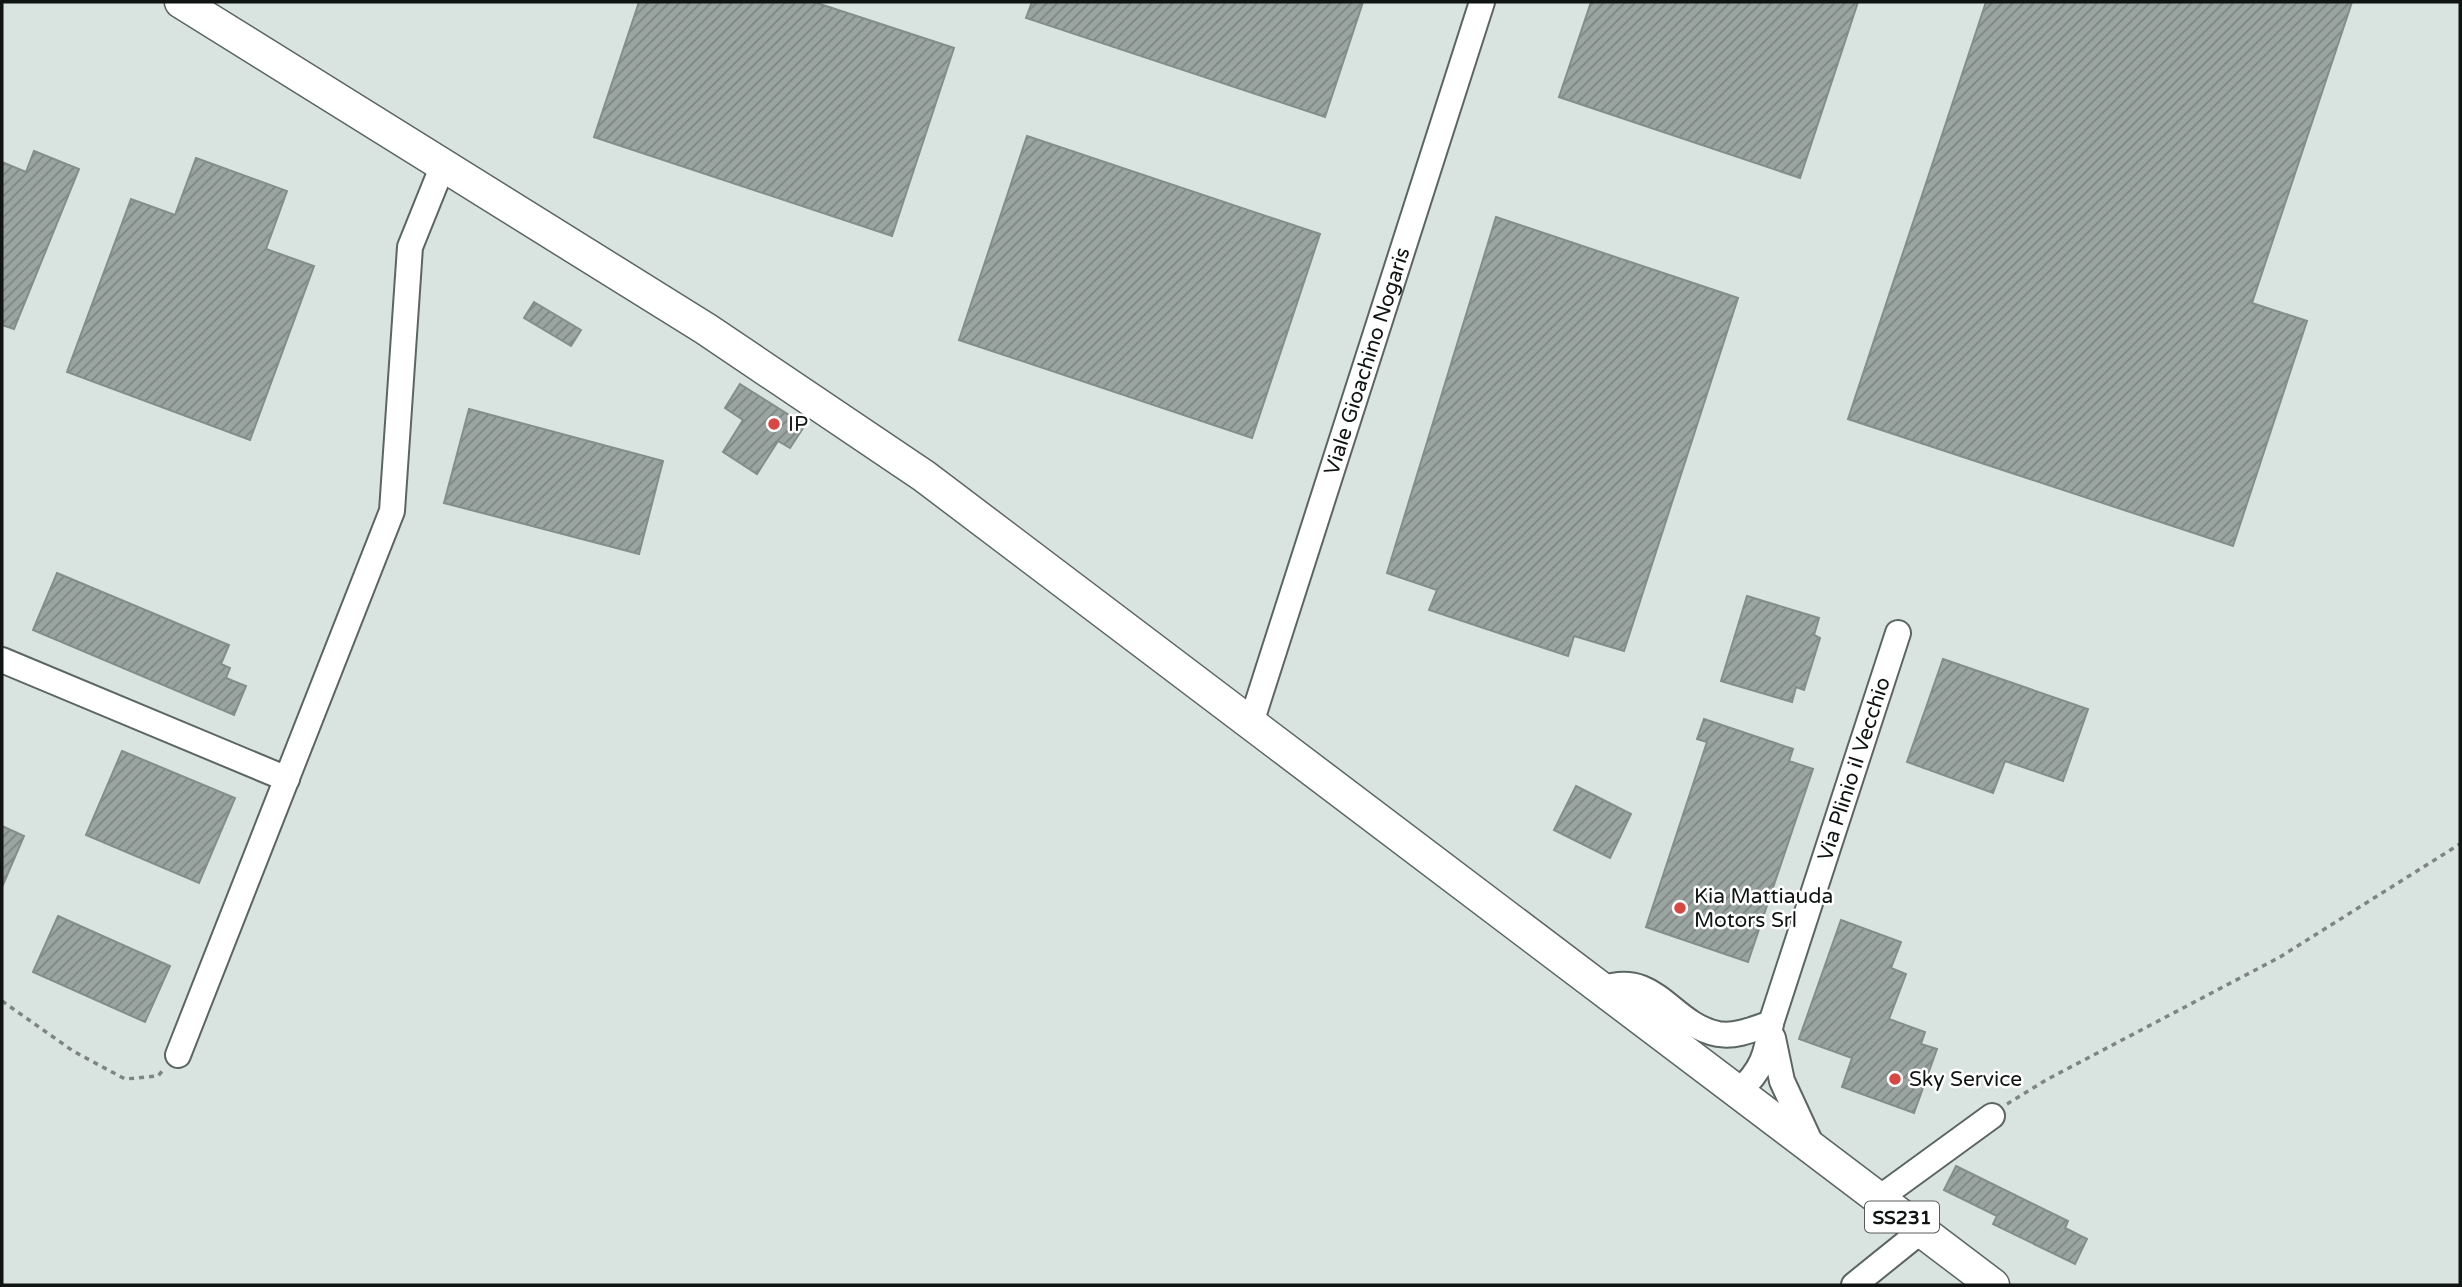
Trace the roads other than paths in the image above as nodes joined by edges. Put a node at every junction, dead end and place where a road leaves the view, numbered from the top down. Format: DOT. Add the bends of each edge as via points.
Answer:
graph roads {
  1 [pos="181,2"];
  2 [pos="1482,2"];
  3 [pos="443,165"];
  4 [pos="1898,633"];
  5 [pos="2,660"];
  6 [pos="1251,723"];
  7 [pos="287,779"];
  8 [pos="1602,989"];
  9 [pos="1771,1023"];
  10 [pos="178,1055"];
  11 [pos="1738,1092"];
  12 [pos="1992,1116"];
  13 [pos="1813,1148"];
  14 [pos="1878,1199"];
  15 [pos="1921,1231"];
  16 [pos="1854,1285"];
  17 [pos="1993,1285"];
  1 -- 3 [label="main road"];
  2 -- 6 [label="street, Viale Gioachino Nogaris"];
  3 -- 6 [label="main road" via="706,329 924,476"];
  3 -- 7 [label="street" via="410,247 392,511"];
  4 -- 9 [label="street, Via Plinio il Vecchio"];
  5 -- 7 [label="street"];
  6 -- 8 [label="main road"];
  7 -- 10 [label="street"];
  8 -- 9 [label="street" via="1625,983 1640,986 1686,1019 1718,1034 1746,1032"];
  8 -- 11 [label="main road, SS231"];
  9 -- 11 [label="street, Via Plinio il Vecchio" via="1765,1062"];
  9 -- 13 [label="street, Via Plinio il Vecchio" via="1782,1081"];
  11 -- 13 [label="main road, SS231"];
  12 -- 14 [label="street"];
  13 -- 14 [label="main road, SS231"];
  14 -- 15 [label="main road, SS231"];
  15 -- 16 [label="street"];
  15 -- 17 [label="main road, SS231"];
}
